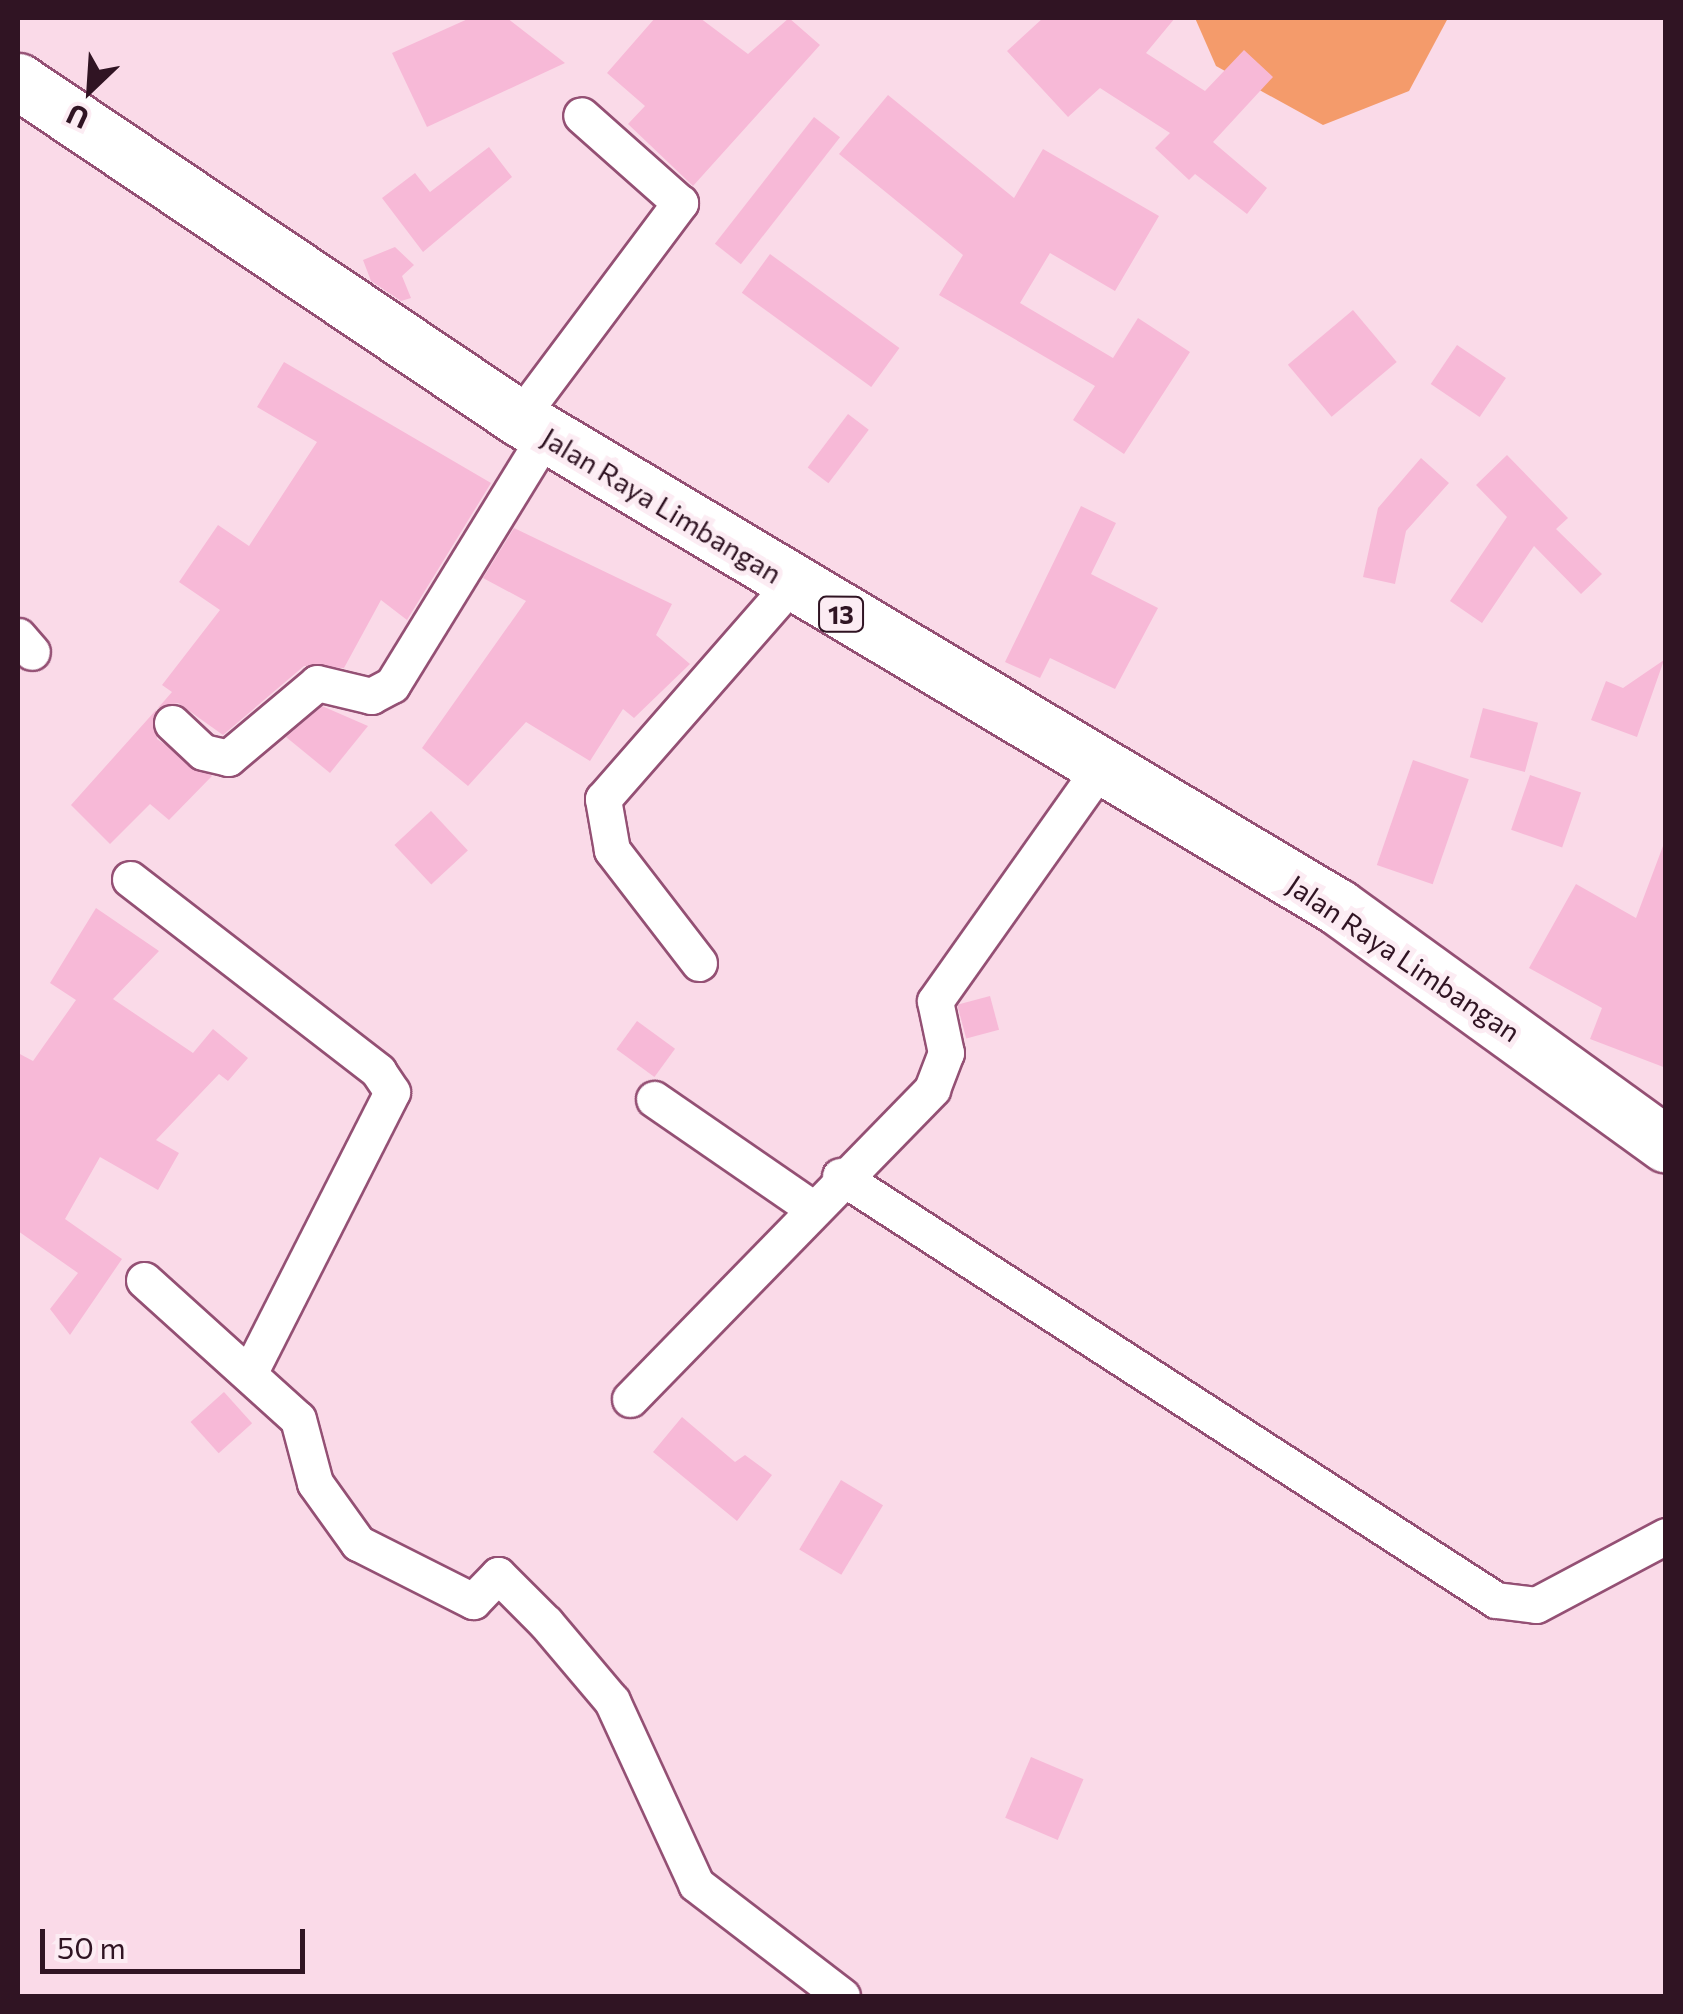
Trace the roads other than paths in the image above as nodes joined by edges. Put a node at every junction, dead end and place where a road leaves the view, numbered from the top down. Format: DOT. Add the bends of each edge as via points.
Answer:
graph roads {
  1 [pos="18,81"];
  2 [pos="581,116"];
  3 [pos="533,426"];
  4 [pos="791,584"];
  5 [pos="172,724"];
  6 [pos="1098,772"];
  7 [pos="130,879"];
  8 [pos="699,963"];
  9 [pos="654,1099"];
  10 [pos="1666,1144"];
  11 [pos="840,1176"];
  12 [pos="808,1206"];
  13 [pos="144,1280"];
  14 [pos="250,1372"];
  15 [pos="630,1398"];
  16 [pos="1666,1536"];
  17 [pos="842,1996"];
  1 -- 3 [label="highway, Jalan Raya Limbangan / 13"];
  2 -- 3 [label="street" via="680,202"];
  3 -- 4 [label="highway, Jalan Raya Limbangan / 13"];
  3 -- 5 [label="street" via="392,685 371,696 317,683 228,758 204,752"];
  4 -- 6 [label="highway, Jalan Raya Limbangan / 13"];
  4 -- 8 [label="street" via="602,799 612,850"];
  6 -- 10 [label="highway, Jalan Raya Limbangan / 13" via="1338,906"];
  6 -- 11 [label="street" via="935,1001 946,1053 932,1088"];
  7 -- 14 [label="street" via="378,1071 392,1092"];
  9 -- 12 [label="street"];
  11 -- 12 [label="street"];
  11 -- 16 [label="street" via="1496,1600 1536,1605"];
  12 -- 15 [label="street"];
  13 -- 14 [label="street"];
  14 -- 17 [label="street" via="298,1419 315,1483 358,1542 473,1601 498,1576 546,1623 612,1701 696,1884"];
}
